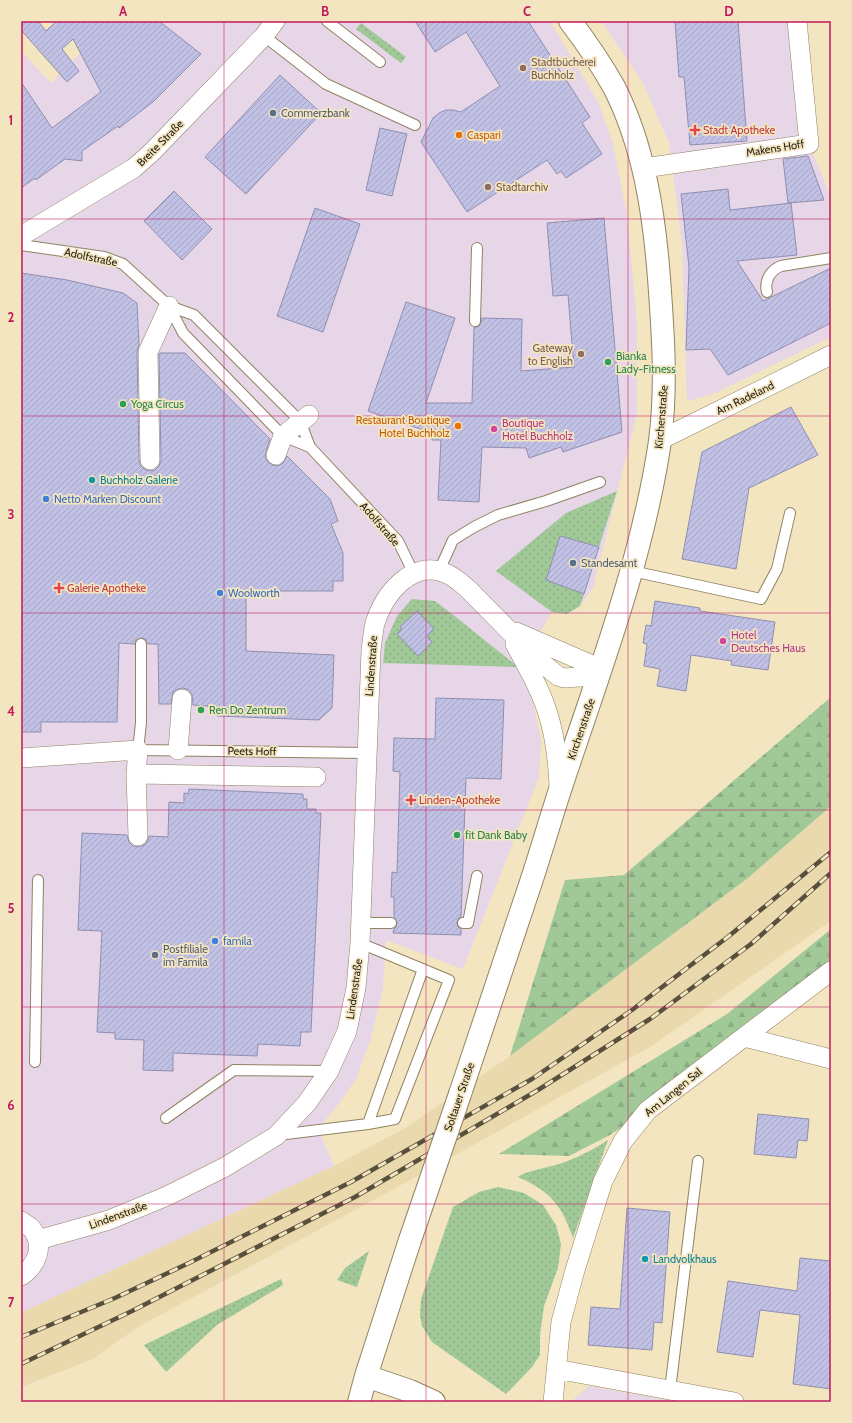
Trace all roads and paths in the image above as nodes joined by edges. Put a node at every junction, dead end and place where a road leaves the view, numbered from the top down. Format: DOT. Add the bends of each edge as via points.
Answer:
graph roads {
  1 [pos="275,21"];
  2 [pos="327,21"];
  3 [pos="570,21"];
  4 [pos="797,21"];
  5 [pos="264,36"];
  6 [pos="380,62"];
  7 [pos="415,125"];
  8 [pos="644,168"];
  9 [pos="21,236"];
  10 [pos="21,244"];
  11 [pos="477,248"];
  12 [pos="831,258"];
  13 [pos="768,292"];
  14 [pos="168,306"];
  15 [pos="476,321"];
  16 [pos="831,355"];
  17 [pos="305,418"];
  18 [pos="282,436"];
  19 [pos="660,440"];
  20 [pos="310,447"];
  21 [pos="276,455"];
  22 [pos="150,460"];
  23 [pos="600,482"];
  24 [pos="790,513"];
  25 [pos="439,571"];
  26 [pos="632,571"];
  27 [pos="414,574"];
  28 [pos="508,629"];
  29 [pos="141,644"];
  30 [pos="601,669"];
  31 [pos="182,699"];
  32 [pos="138,750"];
  33 [pos="178,750"];
  34 [pos="367,753"];
  35 [pos="21,758"];
  36 [pos="136,774"];
  37 [pos="316,777"];
  38 [pos="559,793"];
  39 [pos="138,836"];
  40 [pos="477,876"];
  41 [pos="38,880"];
  42 [pos="360,923"];
  43 [pos="391,923"];
  44 [pos="463,923"];
  45 [pos="360,943"];
  46 [pos="423,969"];
  47 [pos="831,971"];
  48 [pos="744,1037"];
  49 [pos="831,1059"];
  50 [pos="35,1062"];
  51 [pos="329,1071"];
  52 [pos="166,1118"];
  53 [pos="368,1124"];
  54 [pos="276,1136"];
  55 [pos="698,1161"];
  56 [pos="21,1221"];
  57 [pos="38,1240"];
  58 [pos="21,1276"];
  59 [pos="556,1369"];
  60 [pos="366,1376"];
  61 [pos="670,1390"];
  62 [pos="360,1402"];
  63 [pos="434,1402"];
  64 [pos="553,1402"];
  65 [pos="734,1402"];
  1 -- 5 [label="street, Breite Straße"];
  2 -- 6 [label="lane"];
  3 -- 8 [label="main road, Kirchenstraße" via="614,88"];
  4 -- 8 [label="street, Makens Hoff" via="809,144"];
  5 -- 7 [label="lane" via="326,84"];
  5 -- 9 [label="street, Breite Straße" via="134,168"];
  8 -- 19 [label="main road, Kirchenstraße" via="657,252 663,326 664,386"];
  10 -- 14 [label="lane, Adolfstraße" via="104,257 123,264"];
  11 -- 15 [label="lane"];
  12 -- 13 [label="lane" via="774,269 766,282"];
  14 -- 17 [label="lane, Adolfstraße" via="194,315"];
  14 -- 18 [label="lane, Adolfstraße" via="183,333"];
  14 -- 22 [label="street" via="148,352"];
  16 -- 19 [label="street, Am Radeland"];
  17 -- 18 [label="street"];
  17 -- 20 [label="lane, Adolfstraße"];
  18 -- 20 [label="lane, Adolfstraße"];
  18 -- 21 [label="street"];
  19 -- 26 [label="main road, Kirchenstraße" via="643,532"];
  20 -- 27 [label="lane, Adolfstraße" via="398,541"];
  23 -- 25 [label="lane" via="498,515 474,527 453,540"];
  24 -- 26 [label="lane" via="777,569 761,599"];
  25 -- 27 [label="street"];
  25 -- 28 [label="street" via="459,581"];
  26 -- 30 [label="main road, Kirchenstraße"];
  27 -- 34 [label="street, Lindenstraße" via="392,591 375,624 371,651"];
  28 -- 30 [label="street"];
  28 -- 38 [label="street" via="546,707 557,756"];
  29 -- 32 [label="lane" via="141,723"];
  30 -- 38 [label="main road, Kirchenstraße"];
  31 -- 33 [label="street"];
  32 -- 33 [label="lane, Peets Hoff"];
  32 -- 35 [label="street, Peets Hoff"];
  32 -- 36 [label="street"];
  33 -- 34 [label="lane, Peets Hoff"];
  34 -- 42 [label="street, Lindenstraße"];
  36 -- 37 [label="street"];
  36 -- 39 [label="street"];
  38 -- 60 [label="main road, Soltauer Straße, bridge"];
  40 -- 44 [label="lane" via="468,923"];
  41 -- 50 [label="lane"];
  42 -- 43 [label="lane"];
  42 -- 45 [label="street, Lindenstraße"];
  45 -- 46 [label="lane"];
  45 -- 51 [label="street, Lindenstraße" via="356,988 347,1031"];
  46 -- 53 [label="lane"];
  46 -- 53 [label="lane" via="449,980 395,1119"];
  47 -- 48 [label="street, Am Langen Sal"];
  48 -- 49 [label="street"];
  48 -- 59 [label="street, Am Langen Sal" via="648,1110 623,1140 603,1181 575,1270 561,1322"];
  51 -- 52 [label="lane" via="234,1070"];
  51 -- 54 [label="street, Lindenstraße" via="308,1102"];
  53 -- 54 [label="lane"];
  54 -- 57 [label="street, Lindenstraße" via="225,1167 167,1196 109,1220"];
  55 -- 61 [label="lane"];
  56 -- 57 [label="street" via="31,1228"];
  57 -- 58 [label="street" via="38,1254 32,1267"];
  59 -- 61 [label="street"];
  59 -- 64 [label="street, Am Langen Sal"];
  60 -- 62 [label="main road, Soltauer Straße"];
  60 -- 63 [label="main road"];
  61 -- 65 [label="street"];
}
